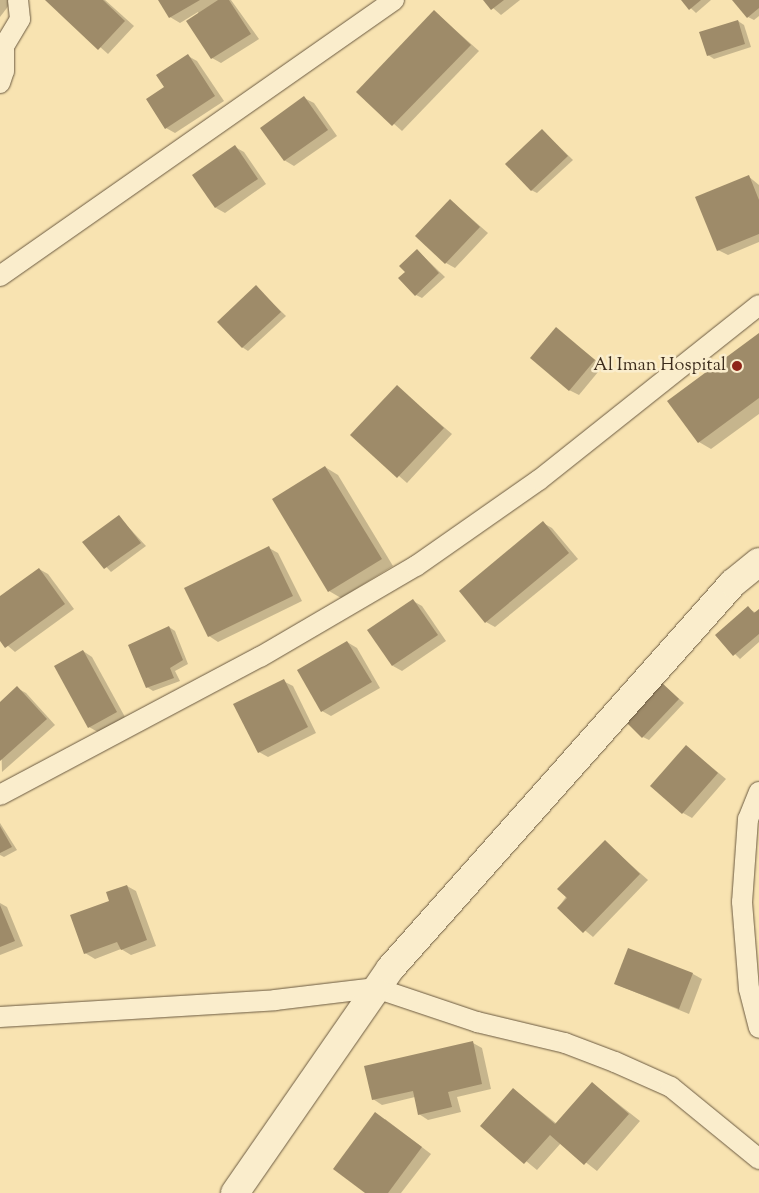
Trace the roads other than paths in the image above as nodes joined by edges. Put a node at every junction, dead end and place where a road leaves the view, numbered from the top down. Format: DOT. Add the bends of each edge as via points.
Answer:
graph roads {
  1 [pos="18,0"];
  2 [pos="394,0"];
  3 [pos="0,83"];
  4 [pos="0,276"];
  5 [pos="759,305"];
  6 [pos="759,562"];
  7 [pos="759,792"];
  8 [pos="0,795"];
  9 [pos="376,988"];
  10 [pos="0,1017"];
  11 [pos="759,1028"];
  12 [pos="759,1159"];
  13 [pos="235,1193"];
  1 -- 3 [label="street" via="20,19 4,46 4,70"];
  2 -- 4 [label="street"];
  5 -- 8 [label="street" via="539,480 416,566 260,657"];
  6 -- 9 [label="main road" via="733,583"];
  7 -- 11 [label="street" via="748,819 742,902 749,989"];
  9 -- 10 [label="street" via="257,1001"];
  9 -- 12 [label="street" via="477,1022 565,1043 671,1087"];
  9 -- 13 [label="main road"];
}
